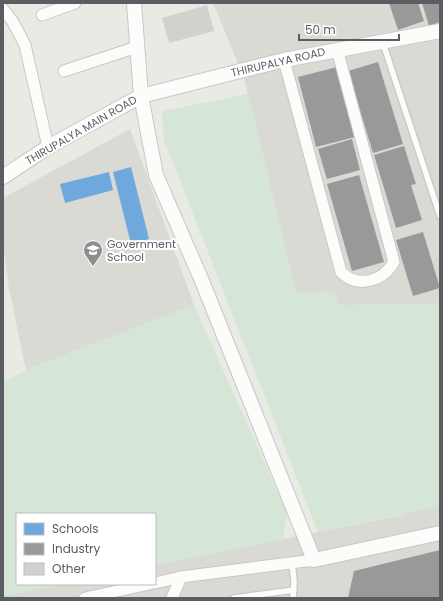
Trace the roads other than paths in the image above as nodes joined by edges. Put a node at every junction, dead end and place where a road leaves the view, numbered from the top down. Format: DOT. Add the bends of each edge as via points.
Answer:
graph roads {
  1 [pos="75,3"];
  2 [pos="134,3"];
  3 [pos="3,9"];
  4 [pos="42,15"];
  5 [pos="440,31"];
  6 [pos="382,41"];
  7 [pos="137,47"];
  8 [pos="337,49"];
  9 [pos="284,60"];
  10 [pos="64,71"];
  11 [pos="141,96"];
  12 [pos="48,147"];
  13 [pos="3,177"];
  14 [pos="440,216"];
  15 [pos="440,533"];
  16 [pos="314,560"];
  17 [pos="292,563"];
  18 [pos="181,577"];
  19 [pos="156,583"];
  20 [pos="144,585"];
  21 [pos="294,590"];
  22 [pos="85,598"];
  23 [pos="172,598"];
  24 [pos="234,598"];
  25 [pos="293,598"];
  1 -- 4 [label="street"];
  2 -- 7 [label="street, THIRUPALYA MAIN ROAD"];
  3 -- 12 [label="street" via="14,22 25,45"];
  5 -- 6 [label="street, THIRUPALYA ROAD"];
  6 -- 8 [label="street, THIRUPALYA ROAD"];
  6 -- 14 [label="lane"];
  7 -- 10 [label="street"];
  7 -- 11 [label="street, THIRUPALYA MAIN ROAD"];
  8 -- 9 [label="street, THIRUPALYA ROAD"];
  8 -- 9 [label="street" via="394,262 390,270 380,277 358,282 347,279 341,272"];
  9 -- 11 [label="street, THIRUPALYA ROAD"];
  11 -- 12 [label="street, THIRUPALYA MAIN ROAD"];
  11 -- 16 [label="street" via="156,175 202,281"];
  12 -- 13 [label="street, THIRUPALYA MAIN ROAD"];
  15 -- 16 [label="street"];
  16 -- 17 [label="street"];
  17 -- 18 [label="street"];
  17 -- 21 [label="lane"];
  18 -- 19 [label="street"];
  18 -- 23 [label="street"];
  20 -- 22 [label="street"];
  21 -- 24 [label="lane"];
  21 -- 25 [label="lane"];
}
